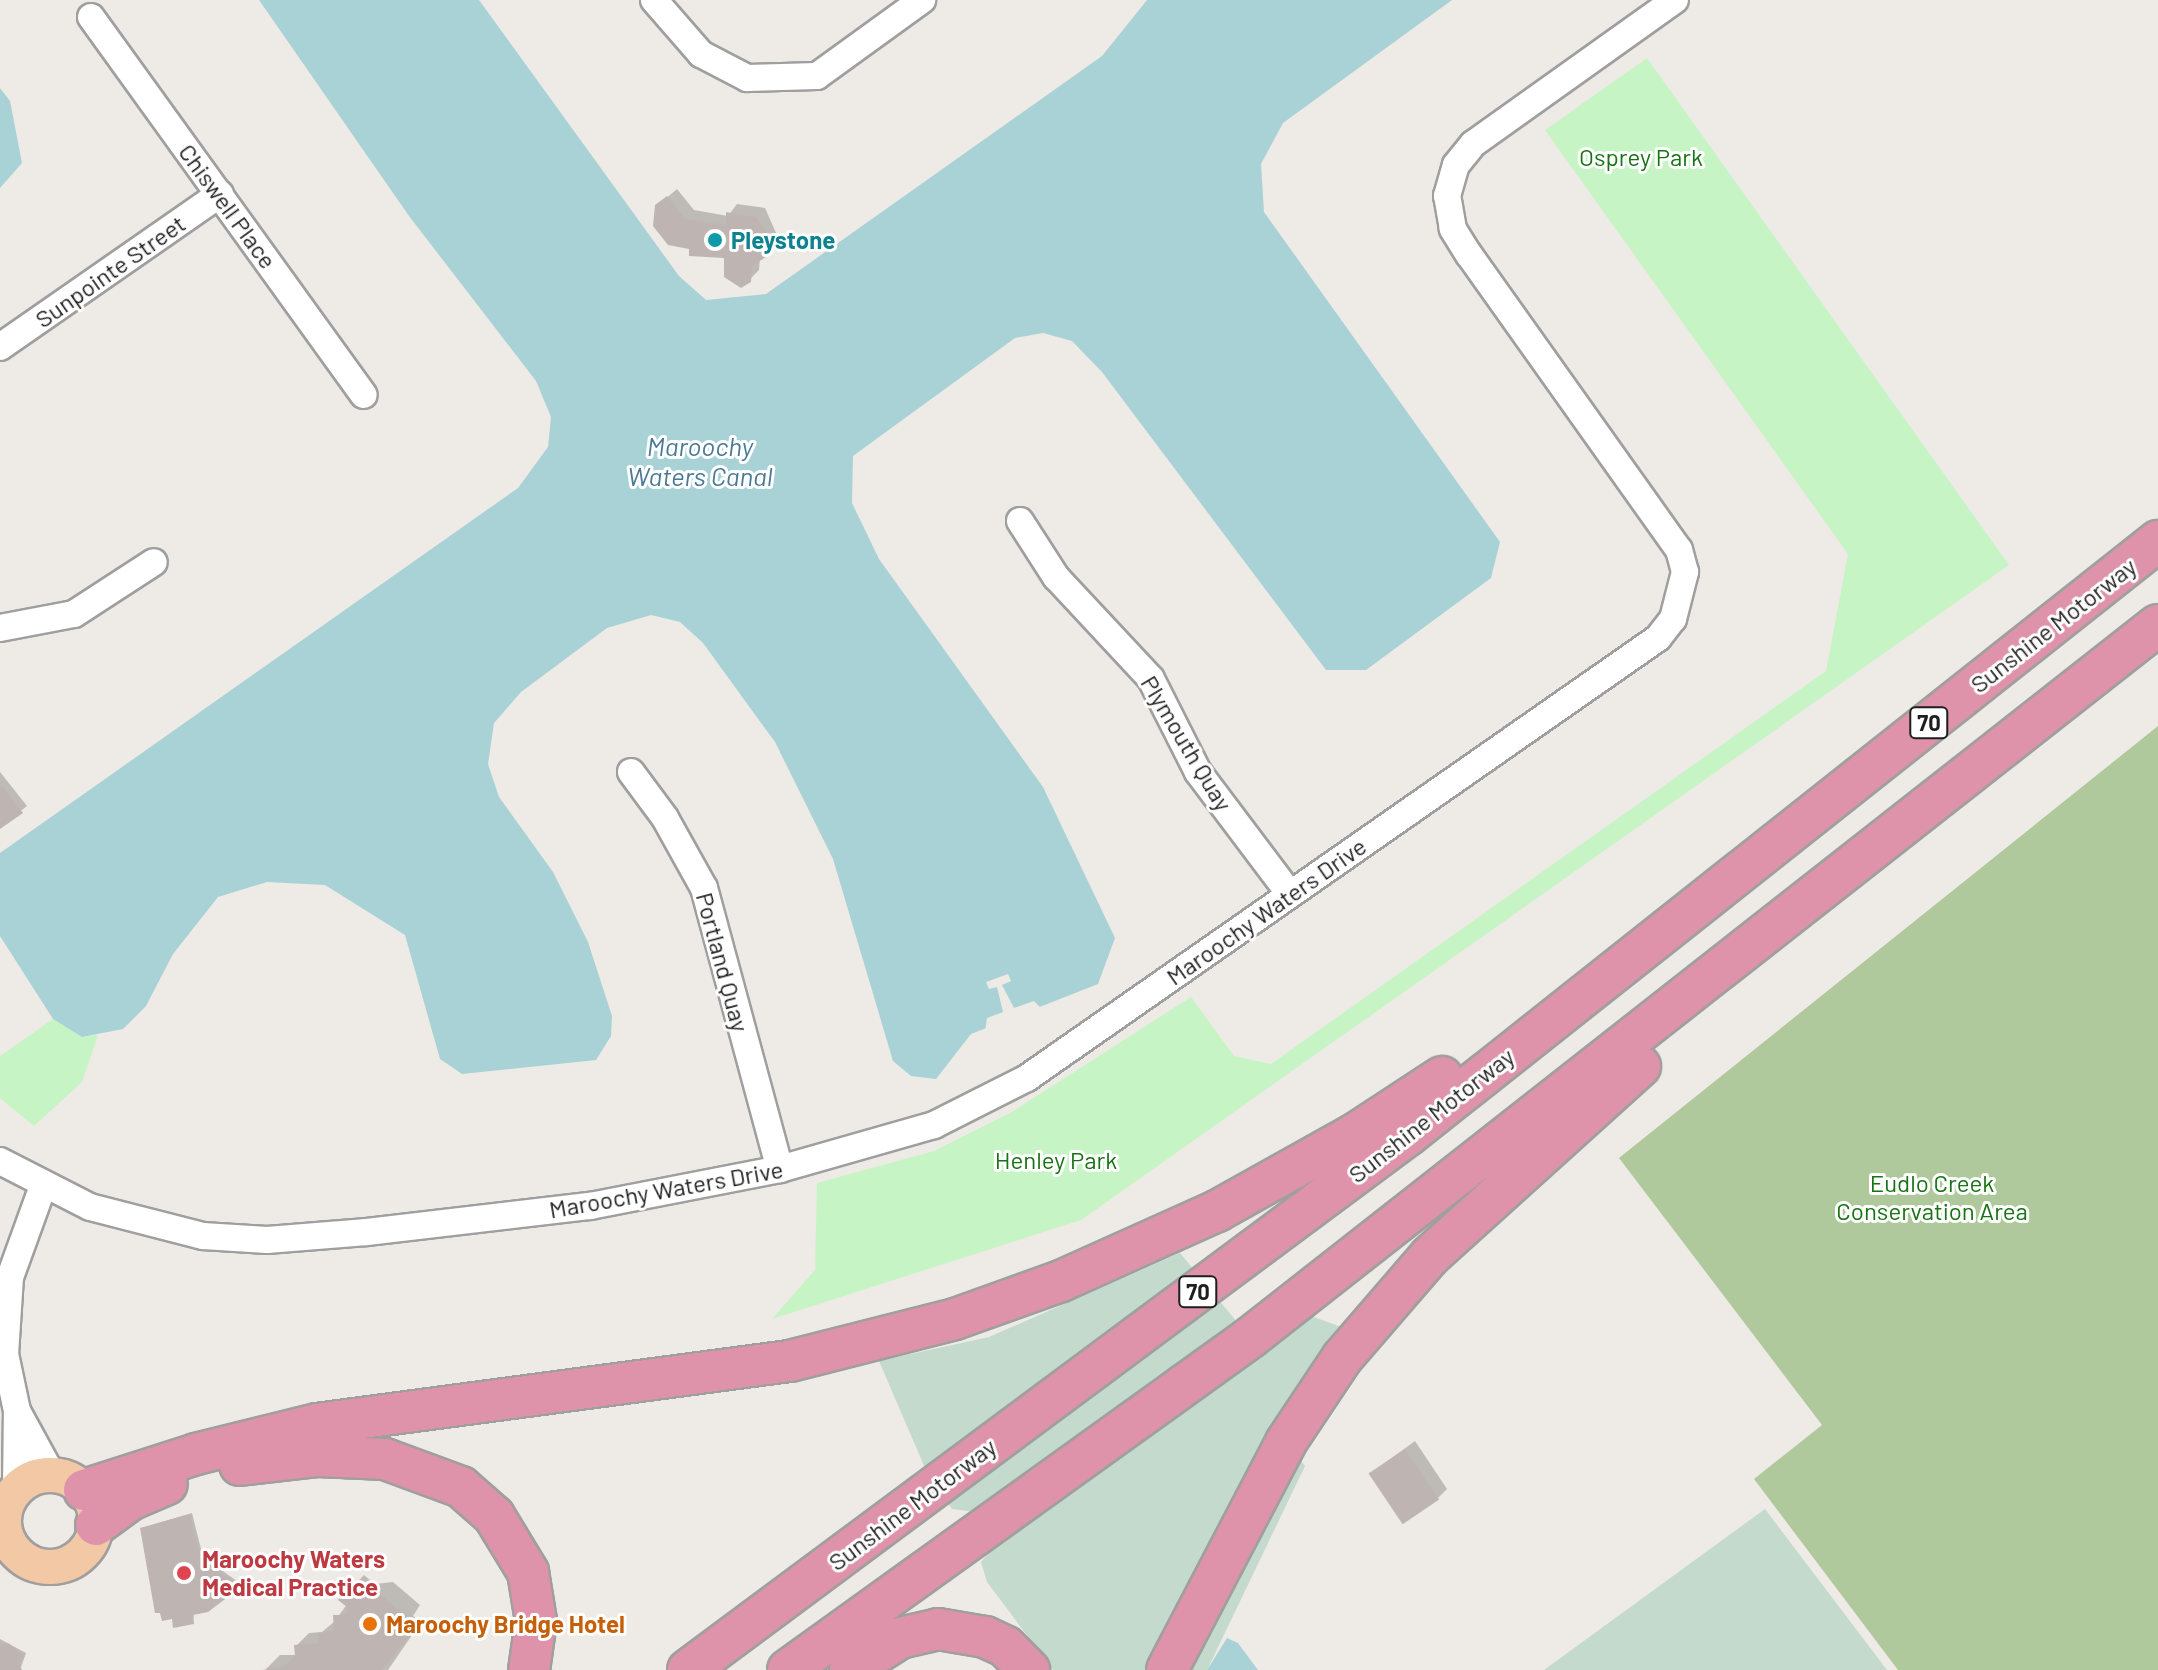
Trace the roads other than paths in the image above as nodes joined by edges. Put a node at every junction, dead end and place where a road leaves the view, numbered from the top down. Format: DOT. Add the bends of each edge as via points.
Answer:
graph roads {
  1 [pos="654,0"];
  2 [pos="922,0"];
  3 [pos="1675,0"];
  4 [pos="91,17"];
  5 [pos="220,194"];
  6 [pos="0,347"];
  7 [pos="364,395"];
  8 [pos="1020,521"];
  9 [pos="2158,541"];
  10 [pos="154,562"];
  11 [pos="2158,625"];
  12 [pos="0,628"];
  13 [pos="631,772"];
  14 [pos="1290,894"];
  15 [pos="1699,904"];
  16 [pos="1710,980"];
  17 [pos="0,1161"];
  18 [pos="780,1169"];
  19 [pos="43,1186"];
  20 [pos="17,1411"];
  21 [pos="16,1489"];
  22 [pos="77,1497"];
  23 [pos="2,1523"];
  24 [pos="11,1564"];
  25 [pos="529,1670"];
  26 [pos="688,1670"];
  27 [pos="788,1670"];
  28 [pos="850,1670"];
  29 [pos="1029,1670"];
  30 [pos="1167,1670"];
  1 -- 2 [label="street" via="701,54 747,78 817,76"];
  3 -- 14 [label="street, Maroochy Waters Drive" via="1473,144 1456,165 1447,196 1453,229 1469,255 1679,550 1685,572 1682,599 1658,638"];
  4 -- 5 [label="street, Chiswell Place"];
  5 -- 6 [label="street, Sunpointe Street"];
  5 -- 7 [label="street, Chiswell Place"];
  8 -- 14 [label="street, Plymouth Quay" via="1056,577 1151,679 1198,772"];
  9 -- 15 [label="highway, Sunshine Motorway / 70"];
  10 -- 12 [label="street" via="74,614"];
  11 -- 16 [label="highway"];
  13 -- 18 [label="street, Portland Quay" via="665,818 704,888"];
  14 -- 18 [label="street, Maroochy Waters Drive" via="1027,1078 922,1130"];
  15 -- 22 [label="highway" via="1632,936 1419,1093 1290,1172 1174,1231 1008,1301 790,1361 317,1424 196,1454"];
  15 -- 26 [label="highway, Sunshine Motorway / 70" via="1408,1135"];
  16 -- 27 [label="highway" via="1251,1337"];
  16 -- 30 [label="highway" via="1672,1037 1430,1256 1342,1358 1286,1442"];
  17 -- 19 [label="street, Maroochy Waters Drive"];
  18 -- 19 [label="street, Maroochy Waters Drive" via="590,1206 267,1240 203,1236 141,1224"];
  19 -- 20 [label="street" via="10,1277 4,1312 5,1354"];
  20 -- 21 [label="street"];
  20 -- 22 [label="street"];
  21 -- 22 [label="main road"];
  21 -- 23 [label="main road"];
  22 -- 24 [label="main road" via="88,1549 69,1564"];
  22 -- 25 [label="highway" via="143,1493 242,1464 354,1456 419,1468 479,1501 519,1552 536,1621"];
  23 -- 24 [label="main road"];
  28 -- 29 [label="highway" via="900,1638 938,1629 985,1637 1006,1647"];
}
